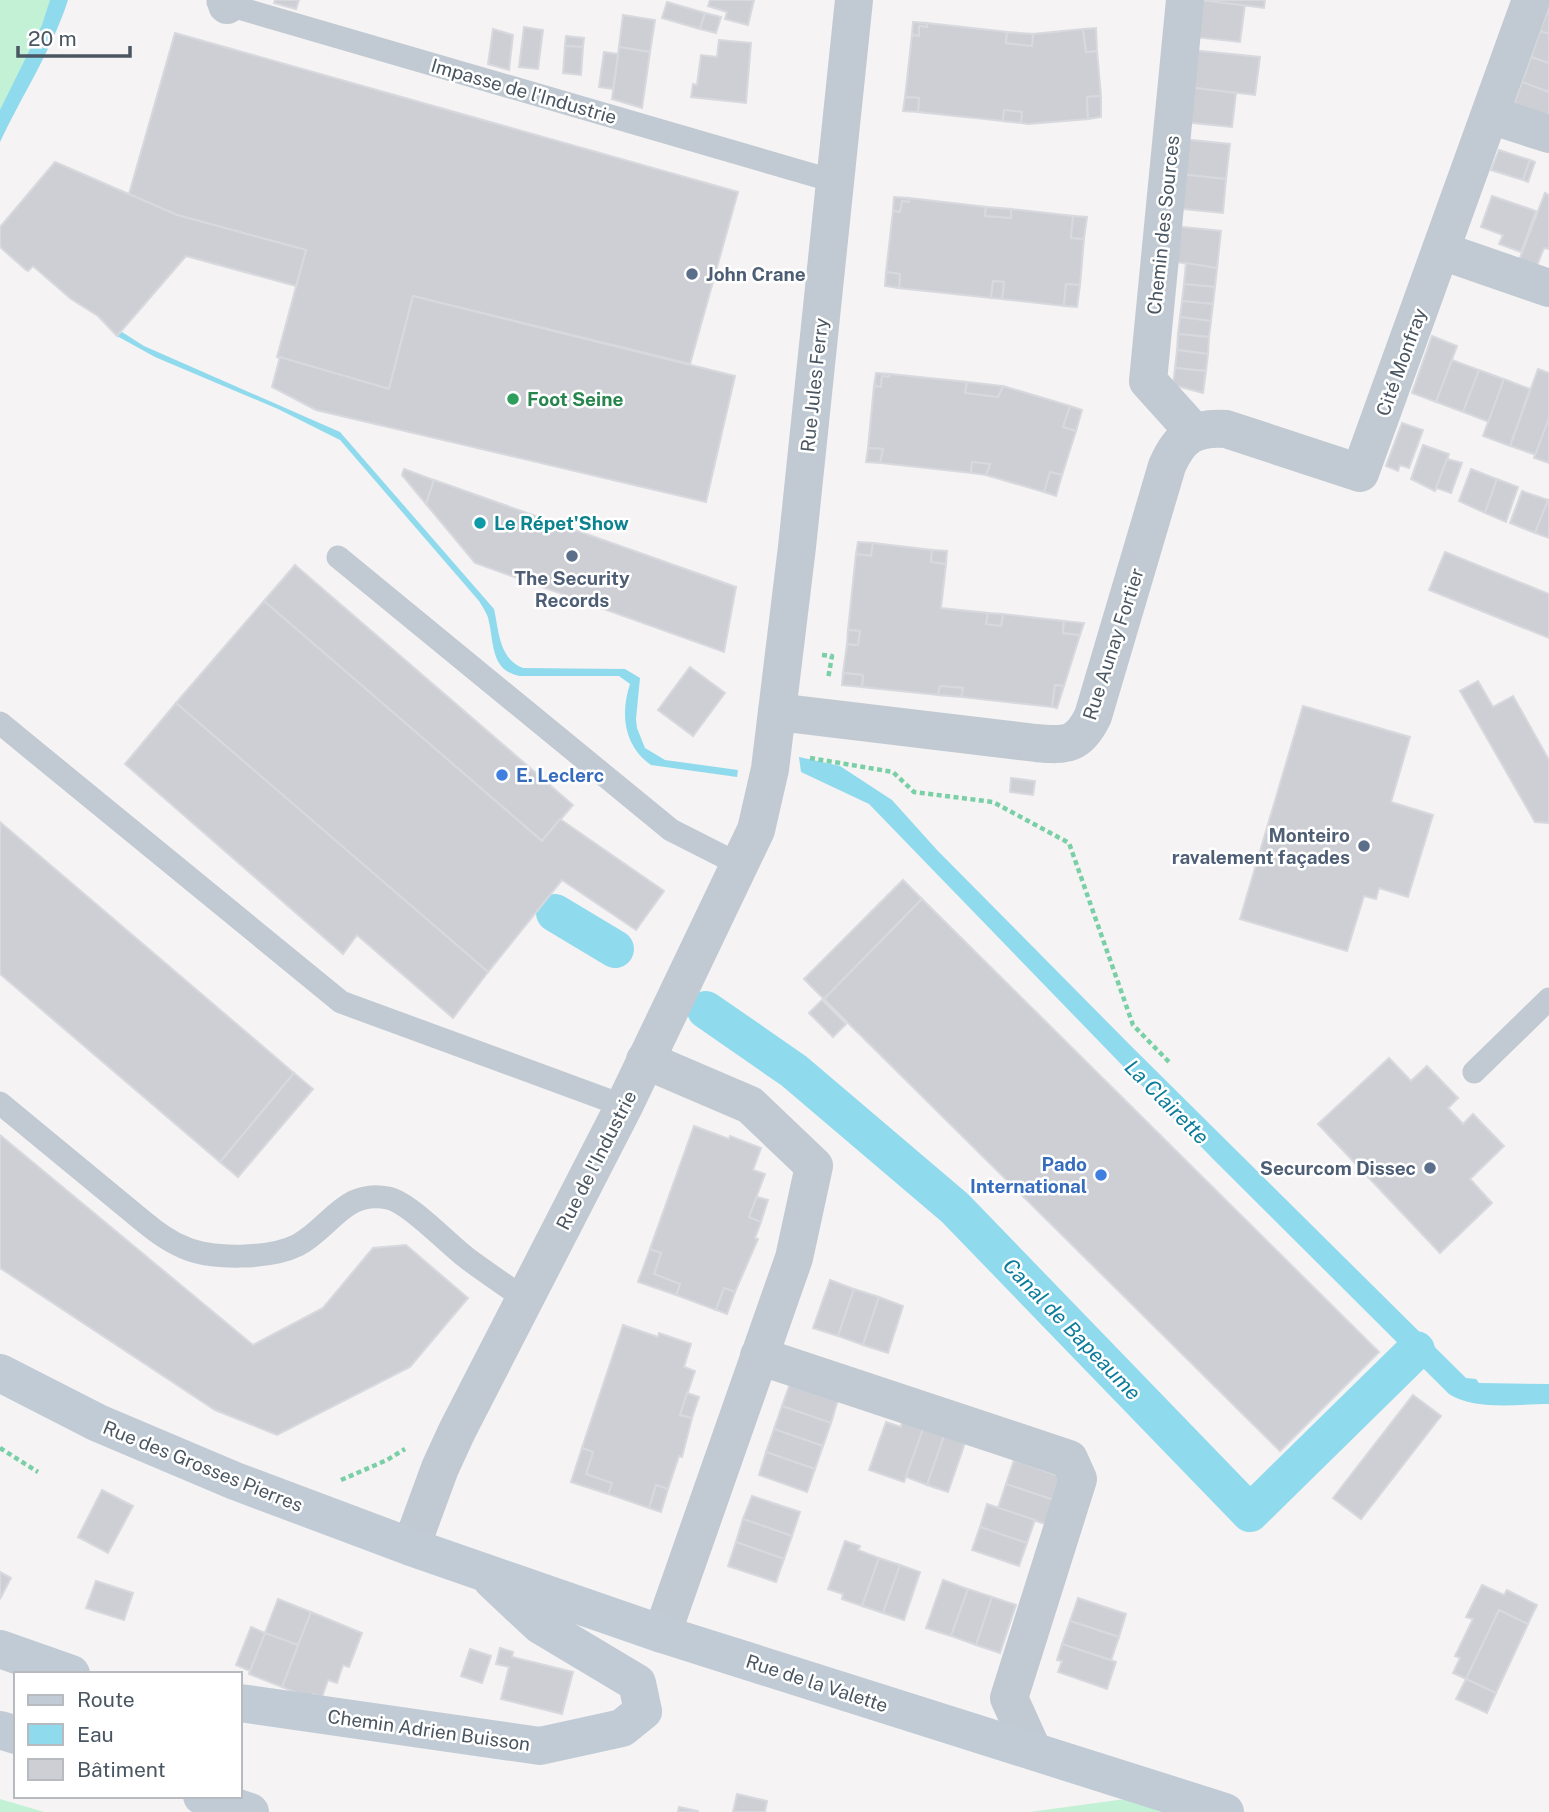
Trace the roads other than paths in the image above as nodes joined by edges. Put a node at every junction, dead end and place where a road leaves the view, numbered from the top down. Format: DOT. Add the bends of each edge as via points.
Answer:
graph roads {
  1 [pos="854,0"];
  2 [pos="1185,0"];
  3 [pos="1531,0"];
  4 [pos="222,2"];
  5 [pos="1490,115"];
  6 [pos="1549,134"];
  7 [pos="836,182"];
  8 [pos="1442,251"];
  9 [pos="1549,288"];
  10 [pos="1194,432"];
  11 [pos="338,558"];
  12 [pos="777,712"];
  13 [pos="0,723"];
  14 [pos="787,763"];
  15 [pos="740,865"];
  16 [pos="1549,999"];
  17 [pos="645,1060"];
  18 [pos="1474,1072"];
  19 [pos="0,1103"];
  20 [pos="624,1106"];
  21 [pos="525,1299"];
  22 [pos="760,1356"];
  23 [pos="0,1373"];
  24 [pos="411,1546"];
  25 [pos="483,1572"];
  26 [pos="662,1634"];
  27 [pos="0,1649"];
  28 [pos="65,1672"];
  29 [pos="242,1703"];
  30 [pos="1033,1751"];
  31 [pos="208,1798"];
  32 [pos="250,1812"];
  33 [pos="1225,1812"];
  1 -- 7 [label="street, Rue Jules Ferry"];
  2 -- 10 [label="street, Chemin des Sources" via="1148,381"];
  3 -- 5 [label="street, Cité Monfray"];
  4 -- 7 [label="lane, Impasse de l'Industrie"];
  5 -- 6 [label="street"];
  5 -- 8 [label="street, Cité Monfray"];
  7 -- 12 [label="street, Rue Jules Ferry"];
  8 -- 9 [label="street"];
  8 -- 10 [label="street, Cité Monfray" via="1360,473 1226,429"];
  10 -- 12 [label="street, Rue Aunay Fortier" via="1180,443 1167,466 1098,702 1080,737 1054,745"];
  11 -- 15 [label="lane" via="671,830"];
  12 -- 14 [label="street, Rue Jules Ferry"];
  13 -- 20 [label="lane" via="341,1002"];
  14 -- 15 [label="street, Rue de l'Industrie"];
  15 -- 17 [label="street, Rue de l'Industrie"];
  16 -- 18 [label="lane"];
  17 -- 20 [label="street, Rue de l'Industrie"];
  17 -- 22 [label="street" via="750,1105 814,1166 794,1258"];
  19 -- 21 [label="lane" via="143,1221 185,1249 232,1256 280,1252 298,1245 360,1197 391,1198"];
  20 -- 21 [label="street, Rue de l'Industrie"];
  21 -- 24 [label="street, Rue de l'Industrie" via="457,1431"];
  22 -- 26 [label="street"];
  22 -- 30 [label="street" via="1069,1459 1077,1479 1009,1698"];
  23 -- 24 [label="street, Rue des Grosses Pierres" via="98,1423 234,1482"];
  24 -- 25 [label="street, Rue de la Valette"];
  25 -- 26 [label="street, Rue de la Valette"];
  25 -- 29 [label="street, Chemin Adrien Buisson" via="540,1625 637,1683 643,1711 622,1728 540,1746"];
  26 -- 30 [label="street, Rue de la Valette"];
  27 -- 28 [label="street"];
  30 -- 33 [label="street, Rue de la Valette"];
  31 -- 32 [label="street"];
}
